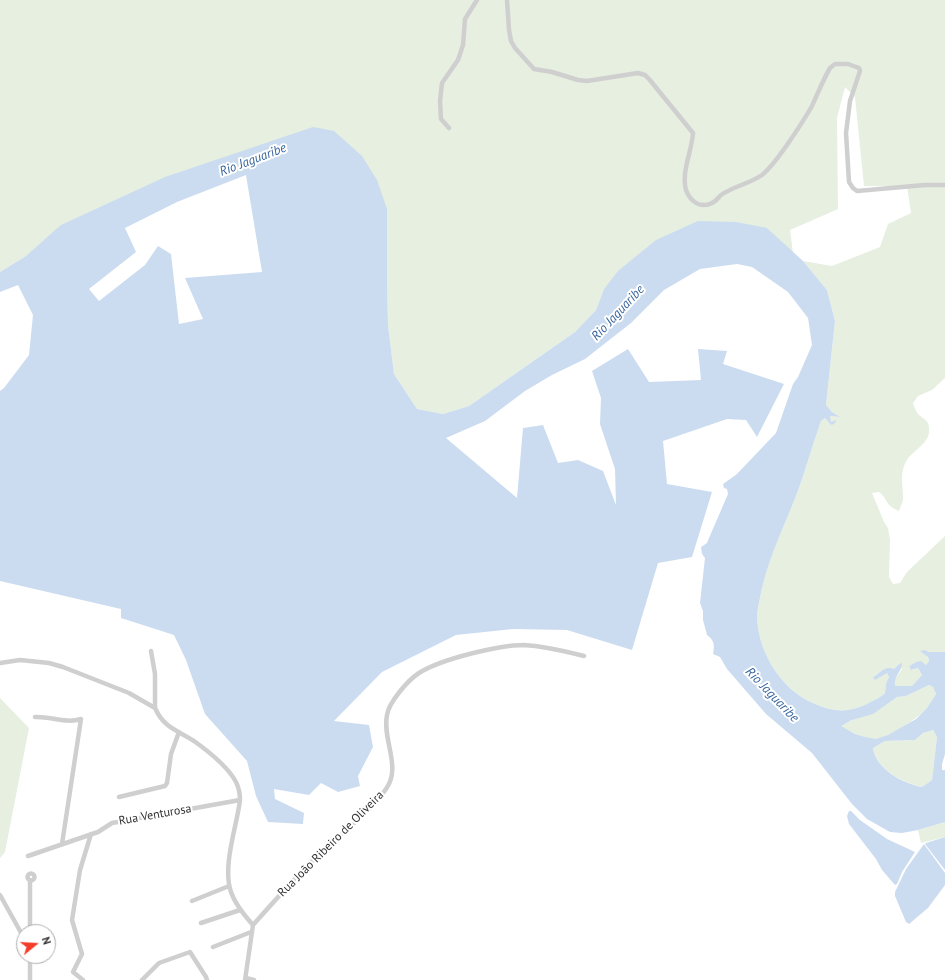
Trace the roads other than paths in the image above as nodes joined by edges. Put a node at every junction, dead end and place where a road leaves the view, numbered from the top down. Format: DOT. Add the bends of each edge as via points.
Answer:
graph roads {
  1 [pos="477,0"];
  2 [pos="507,0"];
  3 [pos="449,128"];
  4 [pos="945,185"];
  5 [pos="151,651"];
  6 [pos="584,656"];
  7 [pos="0,662"];
  8 [pos="155,708"];
  9 [pos="34,717"];
  10 [pos="179,732"];
  11 [pos="119,797"];
  12 [pos="240,800"];
  13 [pos="91,834"];
  14 [pos="62,844"];
  15 [pos="28,856"];
  16 [pos="30,880"];
  17 [pos="229,886"];
  18 [pos="0,895"];
  19 [pos="192,901"];
  20 [pos="240,910"];
  21 [pos="201,923"];
  22 [pos="16,924"];
  23 [pos="30,924"];
  24 [pos="253,925"];
  25 [pos="252,932"];
  26 [pos="213,947"];
  27 [pos="30,964"];
  28 [pos="245,979"];
  29 [pos="30,980"];
  30 [pos="83,980"];
  31 [pos="142,980"];
  32 [pos="207,980"];
  33 [pos="254,980"];
  1 -- 3 [label="street" via="466,19 463,45 458,60 442,83 441,119"];
  2 -- 4 [label="street" via="511,41 534,69 587,81 638,73 649,79 693,133 685,181 686,190 699,205 712,203 736,187 762,175 770,167 812,106 830,68 835,64 855,65 860,72 847,113 847,170 848,182 853,188 858,191"];
  5 -- 8 [label="street" via="155,674"];
  6 -- 24 [label="street, Rua João Ribeiro de Oliveira" via="524,645 492,648 449,660 417,674 395,699 387,715 393,770 385,791 368,811 305,868"];
  7 -- 8 [label="street" via="20,660 63,667 129,693"];
  8 -- 10 [label="street" via="166,725"];
  9 -- 14 [label="street" via="68,721 81,719"];
  10 -- 11 [label="street" via="171,754 165,786"];
  10 -- 12 [label="street" via="206,750 229,773 236,781"];
  12 -- 13 [label="street, Rua Venturosa" via="112,823"];
  12 -- 17 [label="street" via="228,865"];
  13 -- 14 [label="street, Rua Venturosa"];
  13 -- 30 [label="street" via="80,870 72,920 82,954 73,972"];
  14 -- 15 [label="street, Rua Venturosa"];
  16 -- 23 [label="street"];
  17 -- 19 [label="street"];
  17 -- 20 [label="street"];
  18 -- 22 [label="street"];
  20 -- 21 [label="street"];
  20 -- 24 [label="street"];
  24 -- 25 [label="street"];
  25 -- 26 [label="street"];
  25 -- 28 [label="street"];
  27 -- 29 [label="street"];
  28 -- 33 [label="street"];
  31 -- 32 [label="street" via="159,963 190,952"];
}
